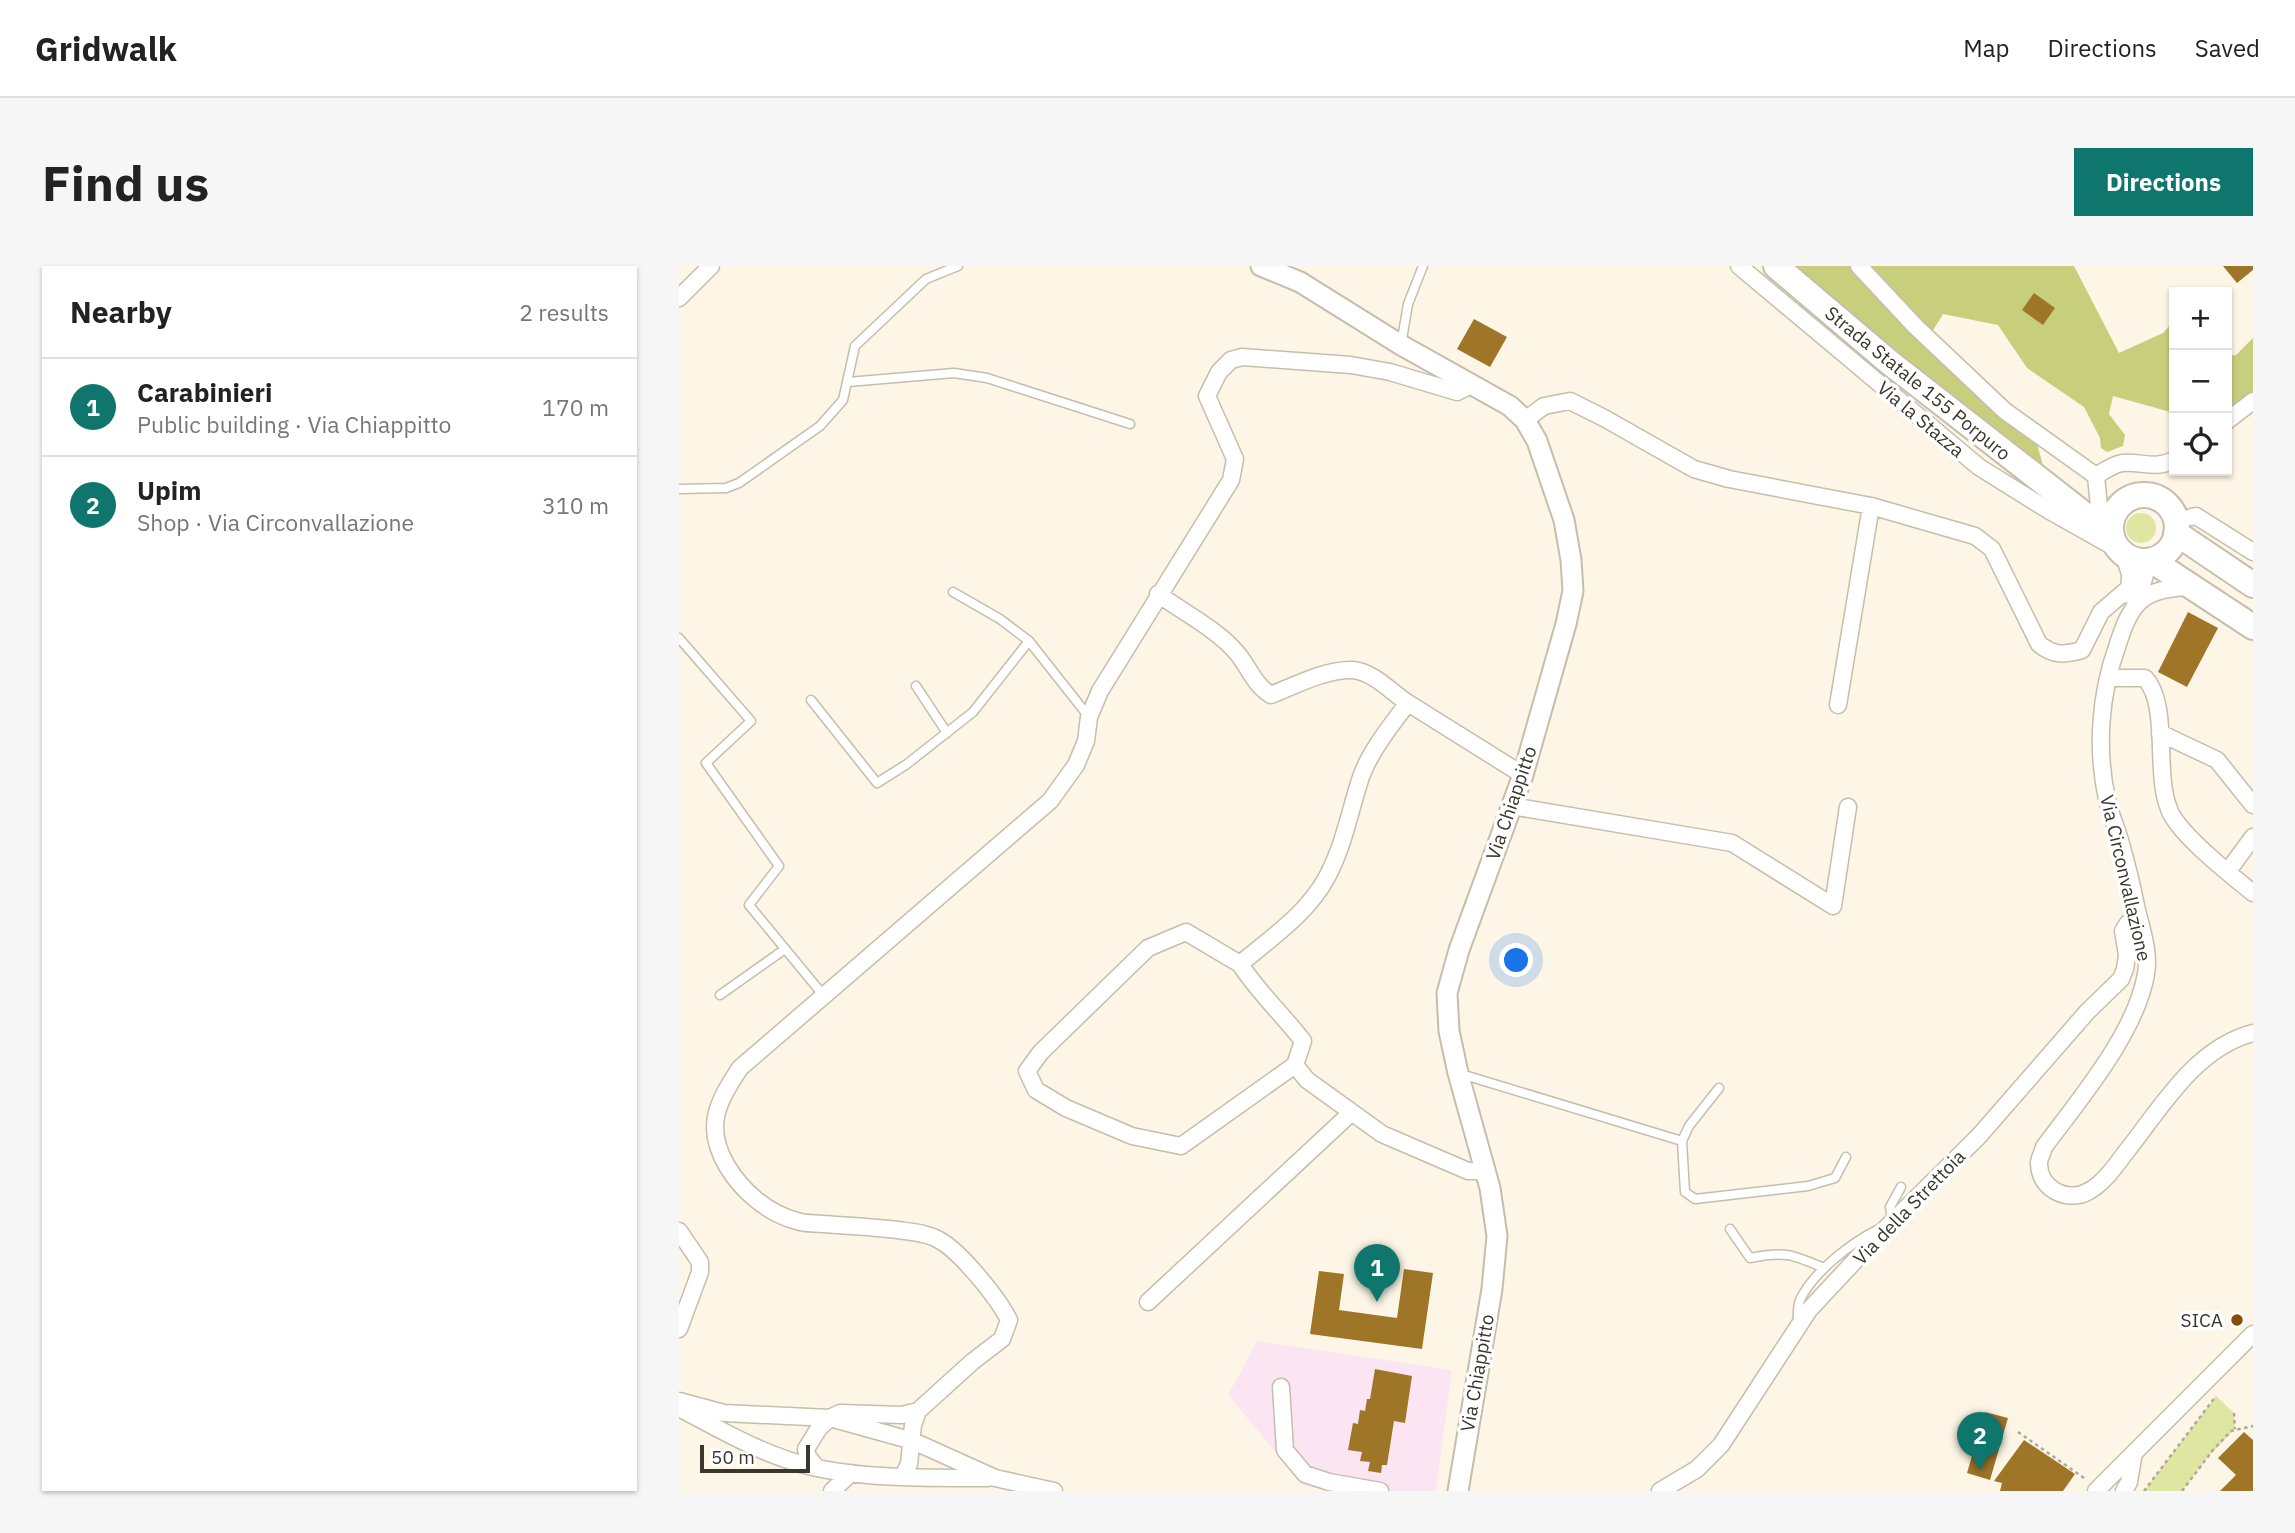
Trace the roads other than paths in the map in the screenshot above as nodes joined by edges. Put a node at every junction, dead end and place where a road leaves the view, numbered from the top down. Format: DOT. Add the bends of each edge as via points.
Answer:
graph roads {
  1 [pos="711,266"];
  2 [pos="958,266"];
  3 [pos="1261,266"];
  4 [pos="1423,266"];
  5 [pos="1739,266"];
  6 [pos="1776,266"];
  7 [pos="1859,266"];
  8 [pos="679,298"];
  9 [pos="1401,345"];
  10 [pos="848,382"];
  11 [pos="1471,385"];
  12 [pos="2253,401"];
  13 [pos="2232,417"];
  14 [pos="1525,420"];
  15 [pos="1130,424"];
  16 [pos="2169,463"];
  17 [pos="2096,476"];
  18 [pos="679,489"];
  19 [pos="2063,497"];
  20 [pos="2111,505"];
  21 [pos="1871,506"];
  22 [pos="2183,525"];
  23 [pos="2118,546"];
  24 [pos="2253,552"];
  25 [pos="2150,560"];
  26 [pos="2253,585"];
  27 [pos="2191,587"];
  28 [pos="2129,588"];
  29 [pos="953,592"];
  30 [pos="1159,594"];
  31 [pos="2253,594"];
  32 [pos="2132,610"];
  33 [pos="2244,621"];
  34 [pos="679,638"];
  35 [pos="1028,641"];
  36 [pos="2108,678"];
  37 [pos="916,686"];
  38 [pos="811,700"];
  39 [pos="1408,703"];
  40 [pos="1839,705"];
  41 [pos="1089,718"];
  42 [pos="947,733"];
  43 [pos="2160,733"];
  44 [pos="1523,775"];
  45 [pos="2253,805"];
  46 [pos="1511,806"];
  47 [pos="1847,807"];
  48 [pos="2253,837"];
  49 [pos="2228,871"];
  50 [pos="2253,893"];
  51 [pos="2139,920"];
  52 [pos="785,949"];
  53 [pos="1240,964"];
  54 [pos="720,995"];
  55 [pos="824,996"];
  56 [pos="2253,1033"];
  57 [pos="1295,1065"];
  58 [pos="1458,1073"];
  59 [pos="1720,1088"];
  60 [pos="1351,1113"];
  61 [pos="1682,1141"];
  62 [pos="1846,1157"];
  63 [pos="1486,1171"];
  64 [pos="1901,1187"];
  65 [pos="1892,1222"];
  66 [pos="1730,1229"];
  67 [pos="679,1231"];
  68 [pos="1823,1268"];
  69 [pos="1148,1302"];
  70 [pos="1798,1325"];
  71 [pos="679,1329"];
  72 [pos="2253,1334"];
  73 [pos="1281,1387"];
  74 [pos="679,1401"];
  75 [pos="679,1408"];
  76 [pos="918,1411"];
  77 [pos="830,1418"];
  78 [pos="913,1441"];
  79 [pos="2133,1453"];
  80 [pos="817,1468"];
  81 [pos="851,1473"];
  82 [pos="903,1475"];
  83 [pos="996,1478"];
  84 [pos="2102,1485"];
  85 [pos="832,1491"];
  86 [pos="1054,1491"];
  87 [pos="1380,1491"];
  88 [pos="1458,1491"];
  89 [pos="1660,1491"];
  90 [pos="2123,1491"];
  1 -- 8 [label="street"];
  2 -- 10 [label="lane" via="926,279 855,346"];
  3 -- 9 [label="street, Via Chiappitto" via="1300,282"];
  4 -- 9 [label="lane" via="1408,304"];
  5 -- 23 [label="street, Via la Stazza" via="1979,467"];
  6 -- 19 [label="main road, Strada Statale 155 Porpuro" via="1889,362"];
  7 -- 17 [label="street" via="2005,411"];
  9 -- 11 [label="street, Via Chiappitto"];
  10 -- 15 [label="lane" via="954,373 987,378"];
  10 -- 18 [label="lane" via="843,400 820,426 739,483 726,488"];
  11 -- 14 [label="street, Via Chiappitto" via="1510,406"];
  11 -- 30 [label="street" via="1457,392 1352,365 1268,358 1231,360 1207,396 1235,459 1231,480"];
  12 -- 13 [label="street"];
  14 -- 21 [label="street" via="1544,406 1570,401 1694,469"];
  14 -- 44 [label="street, Via Chiappitto" via="1537,441 1564,520 1573,591"];
  16 -- 17 [label="street" via="2123,463"];
  17 -- 20 [label="street"];
  19 -- 20 [label="main road"];
  19 -- 23 [label="main road, Strada Statale 155 Porpuro"];
  20 -- 22 [label="main road" via="2140,495 2160,499 2176,523"];
  20 -- 23 [label="main road"];
  21 -- 28 [label="street" via="1982,539 1992,549 2039,644 2051,653 2082,650 2101,612"];
  21 -- 40 [label="street"];
  22 -- 24 [label="street" via="2196,516"];
  22 -- 25 [label="main road" via="2165,553"];
  22 -- 26 [label="main road"];
  23 -- 25 [label="main road" via="2138,560"];
  23 -- 28 [label="street" via="2128,566"];
  25 -- 27 [label="main road"];
  25 -- 32 [label="street, Via Circonvallazione"];
  27 -- 32 [label="street" via="2160,590"];
  27 -- 33 [label="main road"];
  28 -- 32 [label="street"];
  29 -- 35 [label="lane"];
  30 -- 39 [label="street" via="1222,638 1238,653 1261,689 1271,695 1310,679 1356,670"];
  30 -- 41 [label="street" via="1100,691"];
  31 -- 33 [label="main road"];
  32 -- 36 [label="street, Via Circonvallazione"];
  34 -- 52 [label="lane" via="751,721 706,763 779,866 749,905"];
  35 -- 41 [label="lane"];
  35 -- 42 [label="lane" via="973,712"];
  36 -- 43 [label="street" via="2145,678 2154,687"];
  36 -- 51 [label="street, Via Circonvallazione" via="2101,759"];
  37 -- 42 [label="lane"];
  38 -- 42 [label="lane" via="877,783"];
  39 -- 44 [label="street"];
  39 -- 53 [label="street" via="1388,728 1361,778 1347,830 1326,879 1296,918"];
  41 -- 55 [label="street" via="1076,765 1050,801"];
  43 -- 45 [label="street" via="2217,760"];
  43 -- 49 [label="street" via="2162,780 2176,825"];
  44 -- 46 [label="street, Via Chiappitto"];
  46 -- 47 [label="street" via="1732,843 1833,906"];
  46 -- 58 [label="street, Via Chiappitto" via="1447,993"];
  48 -- 49 [label="street"];
  49 -- 50 [label="street"];
  51 -- 56 [label="street, Via Circonvallazione" via="2147,972 2143,988 2112,1052 2044,1147 2039,1162 2050,1188 2062,1195 2088,1192 2192,1070 2225,1044"];
  51 -- 65 [label="street, Via della Strettoia" via="2128,923 2123,931 2127,955 2120,979 1979,1136"];
  52 -- 54 [label="lane"];
  52 -- 55 [label="lane"];
  53 -- 57 [label="street" via="1303,1041"];
  53 -- 57 [label="street" via="1186,932 1148,948 1041,1052 1027,1071 1036,1090 1132,1136 1181,1146"];
  55 -- 76 [label="street" via="740,1068 713,1123 722,1158 736,1181 765,1207 797,1222 882,1228 940,1240 1001,1303 1009,1320 1002,1339"];
  57 -- 60 [label="street" via="1307,1080"];
  58 -- 61 [label="lane"];
  58 -- 63 [label="street, Via Chiappitto"];
  59 -- 61 [label="lane"];
  60 -- 63 [label="street" via="1429,1156 1468,1171"];
  60 -- 69 [label="street"];
  61 -- 62 [label="lane" via="1685,1192 1695,1199 1808,1186 1835,1178"];
  63 -- 88 [label="street, Via Chiappitto" via="1496,1250"];
  64 -- 65 [label="lane" via="1891,1207"];
  65 -- 68 [label="lane"];
  65 -- 70 [label="street, Via della Strettoia"];
  66 -- 68 [label="lane" via="1749,1258 1776,1252"];
  67 -- 71 [label="street" via="700,1262"];
  68 -- 70 [label="lane" via="1800,1300"];
  70 -- 89 [label="street, Via della Strettoia" via="1721,1444 1697,1469"];
  72 -- 79 [label="street"];
  73 -- 87 [label="street" via="1285,1450 1305,1474"];
  74 -- 77 [label="street" via="724,1413"];
  75 -- 80 [label="street" via="752,1446"];
  76 -- 77 [label="street" via="902,1415 840,1413"];
  76 -- 78 [label="street"];
  77 -- 78 [label="street"];
  77 -- 80 [label="street" via="806,1449"];
  78 -- 82 [label="street"];
  78 -- 83 [label="street"];
  79 -- 84 [label="street"];
  79 -- 90 [label="street" via="2129,1482"];
  80 -- 81 [label="street"];
  81 -- 82 [label="street"];
  81 -- 85 [label="street"];
  82 -- 83 [label="street"];
  83 -- 86 [label="street"];
  84 -- 90 [label="street" via="2113,1478 2120,1481"];
}
